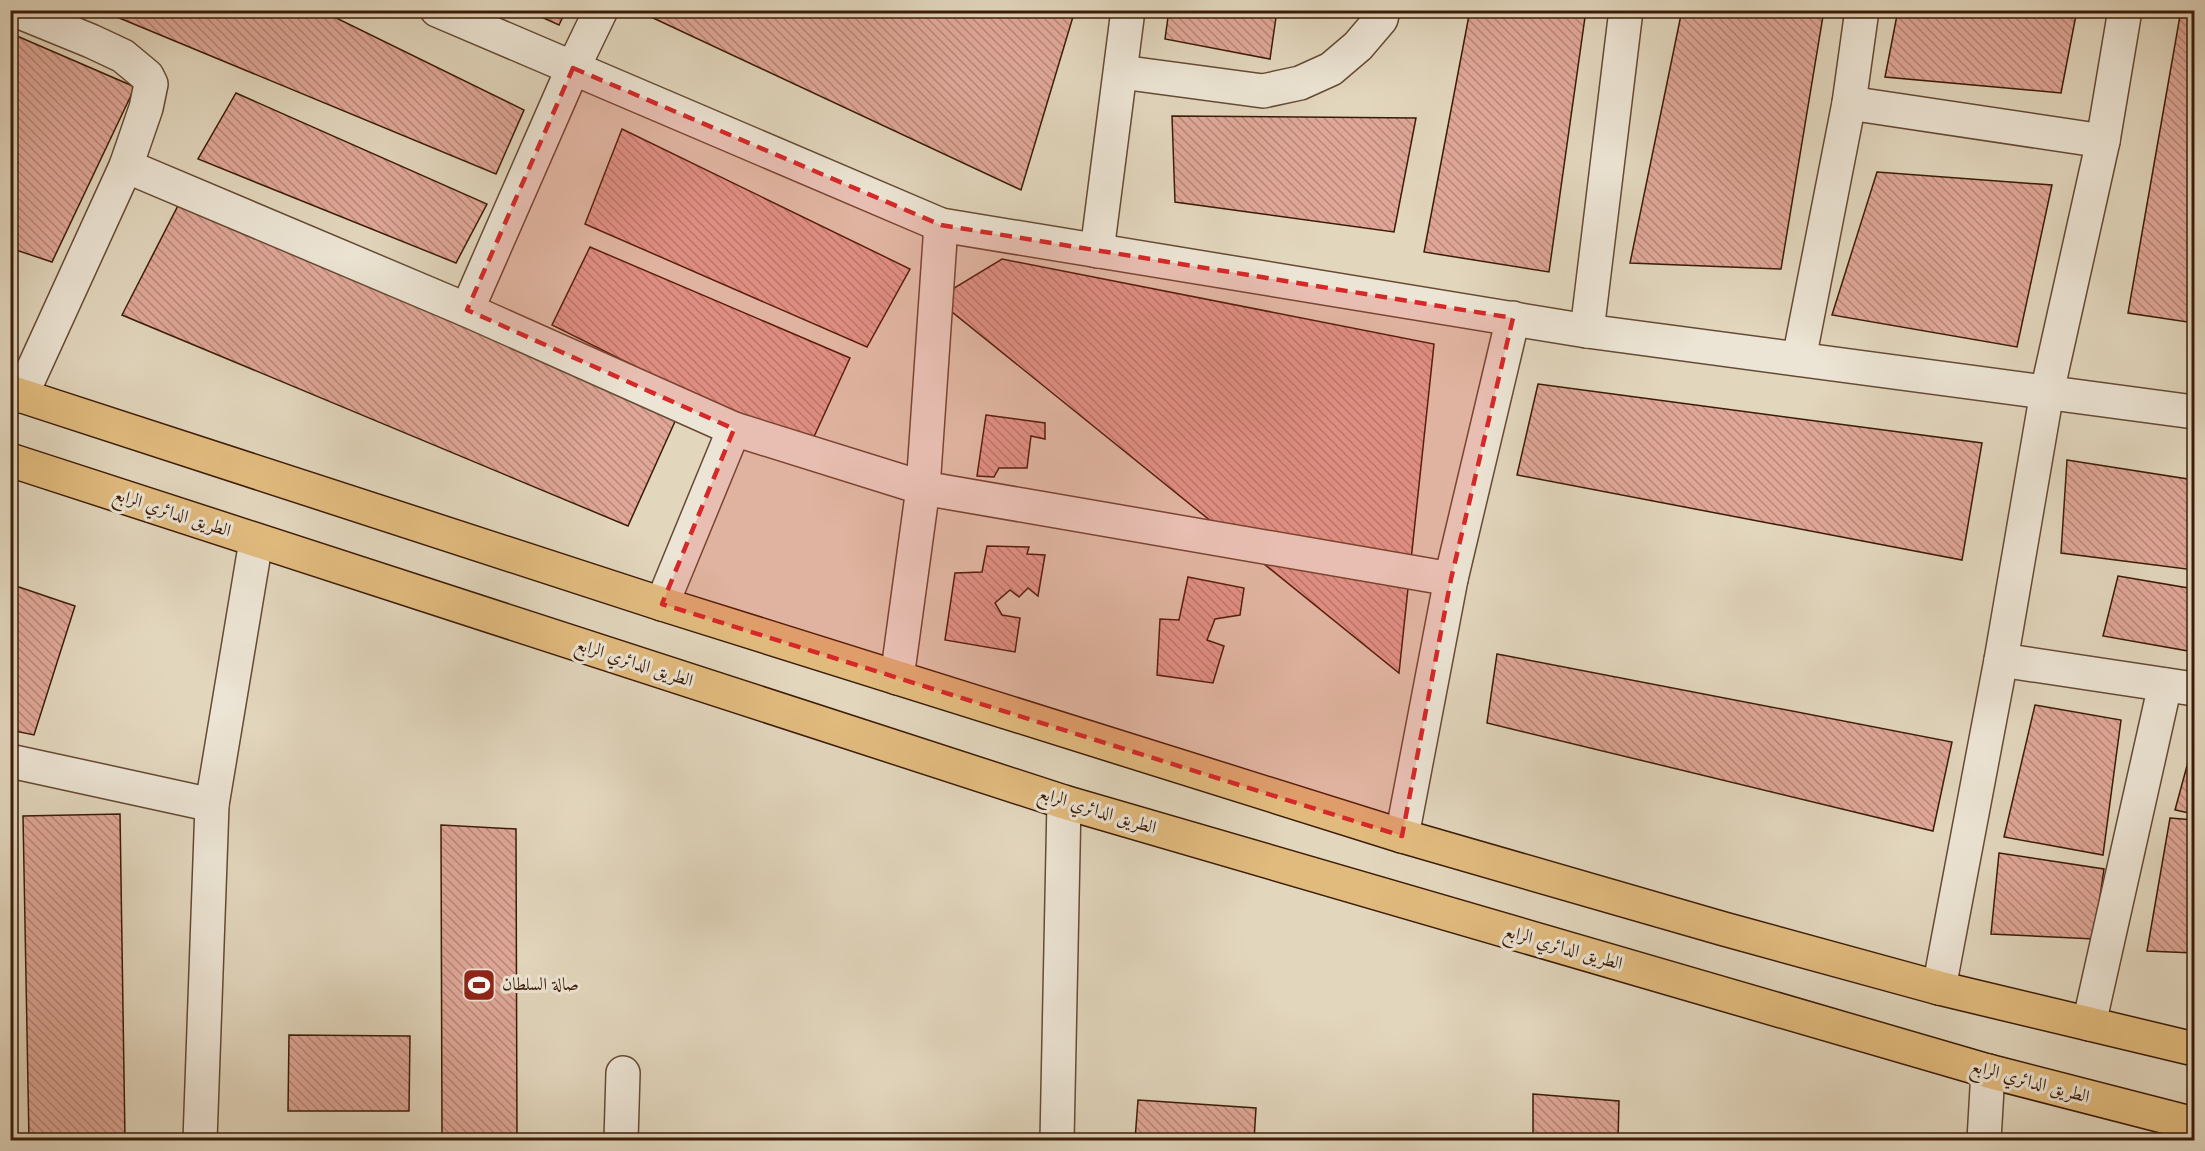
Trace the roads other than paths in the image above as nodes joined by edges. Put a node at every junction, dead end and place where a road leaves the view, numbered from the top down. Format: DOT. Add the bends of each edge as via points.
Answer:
graph roads {
  1 [pos="15,10"];
  2 [pos="437,10"];
  3 [pos="601,10"];
  4 [pos="1128,10"];
  5 [pos="1383,10"];
  6 [pos="1626,10"];
  7 [pos="1862,10"];
  8 [pos="2125,10"];
  9 [pos="573,68"];
  10 [pos="1120,72"];
  11 [pos="1849,103"];
  12 [pos="2103,141"];
  13 [pos="126,166"];
  14 [pos="941,225"];
  15 [pos="1097,251"];
  16 [pos="467,310"];
  17 [pos="1513,318"];
  18 [pos="1587,331"];
  19 [pos="1799,359"];
  20 [pos="2047,392"];
  21 [pos="16,394"];
  22 [pos="2194,412"];
  23 [pos="734,429"];
  24 [pos="10,460"];
  25 [pos="922,488"];
  26 [pos="256,541"];
  27 [pos="1451,579"];
  28 [pos="662,604"];
  29 [pos="2001,660"];
  30 [pos="897,678"];
  31 [pos="2180,687"];
  32 [pos="10,761"];
  33 [pos="1064,802"];
  34 [pos="212,805"];
  35 [pos="1402,836"];
  36 [pos="1939,988"];
  37 [pos="2089,1024"];
  38 [pos="2194,1049"];
  39 [pos="1988,1071"];
  40 [pos="623,1073"];
  41 [pos="2194,1124"];
  42 [pos="200,1140"];
  43 [pos="621,1140"];
  44 [pos="1057,1140"];
  45 [pos="1984,1140"];
  1 -- 13 [label="street" via="123,56 147,76 150,96"];
  2 -- 9 [label="street"];
  3 -- 9 [label="street"];
  4 -- 10 [label="street"];
  5 -- 10 [label="street" via="1381,19 1358,46 1331,69 1300,83 1263,91"];
  6 -- 18 [label="street"];
  7 -- 11 [label="street"];
  8 -- 12 [label="street"];
  9 -- 14 [label="street"];
  9 -- 16 [label="street"];
  10 -- 15 [label="street"];
  11 -- 12 [label="street"];
  11 -- 19 [label="street"];
  12 -- 20 [label="street"];
  13 -- 16 [label="street"];
  13 -- 21 [label="street"];
  14 -- 15 [label="street"];
  14 -- 25 [label="street"];
  15 -- 17 [label="street"];
  16 -- 23 [label="street"];
  17 -- 18 [label="street"];
  17 -- 27 [label="street"];
  18 -- 19 [label="street"];
  19 -- 20 [label="street"];
  20 -- 22 [label="street"];
  20 -- 29 [label="street"];
  21 -- 28 [label="main road"];
  23 -- 25 [label="street"];
  23 -- 28 [label="street"];
  24 -- 26 [label="main road, الطريق الدائري الرابع"];
  25 -- 27 [label="street"];
  25 -- 30 [label="street"];
  26 -- 33 [label="main road, الطريق الدائري الرابع"];
  26 -- 34 [label="street"];
  27 -- 35 [label="street"];
  28 -- 30 [label="main road"];
  29 -- 31 [label="street"];
  29 -- 36 [label="street"];
  30 -- 35 [label="main road"];
  31 -- 37 [label="street"];
  32 -- 34 [label="street"];
  33 -- 39 [label="main road, الطريق الدائري الرابع"];
  33 -- 44 [label="street"];
  34 -- 42 [label="street"];
  35 -- 36 [label="main road"];
  36 -- 37 [label="main road"];
  37 -- 38 [label="main road"];
  39 -- 41 [label="main road, الطريق الدائري الرابع"];
  39 -- 45 [label="street"];
  40 -- 43 [label="street"];
}
